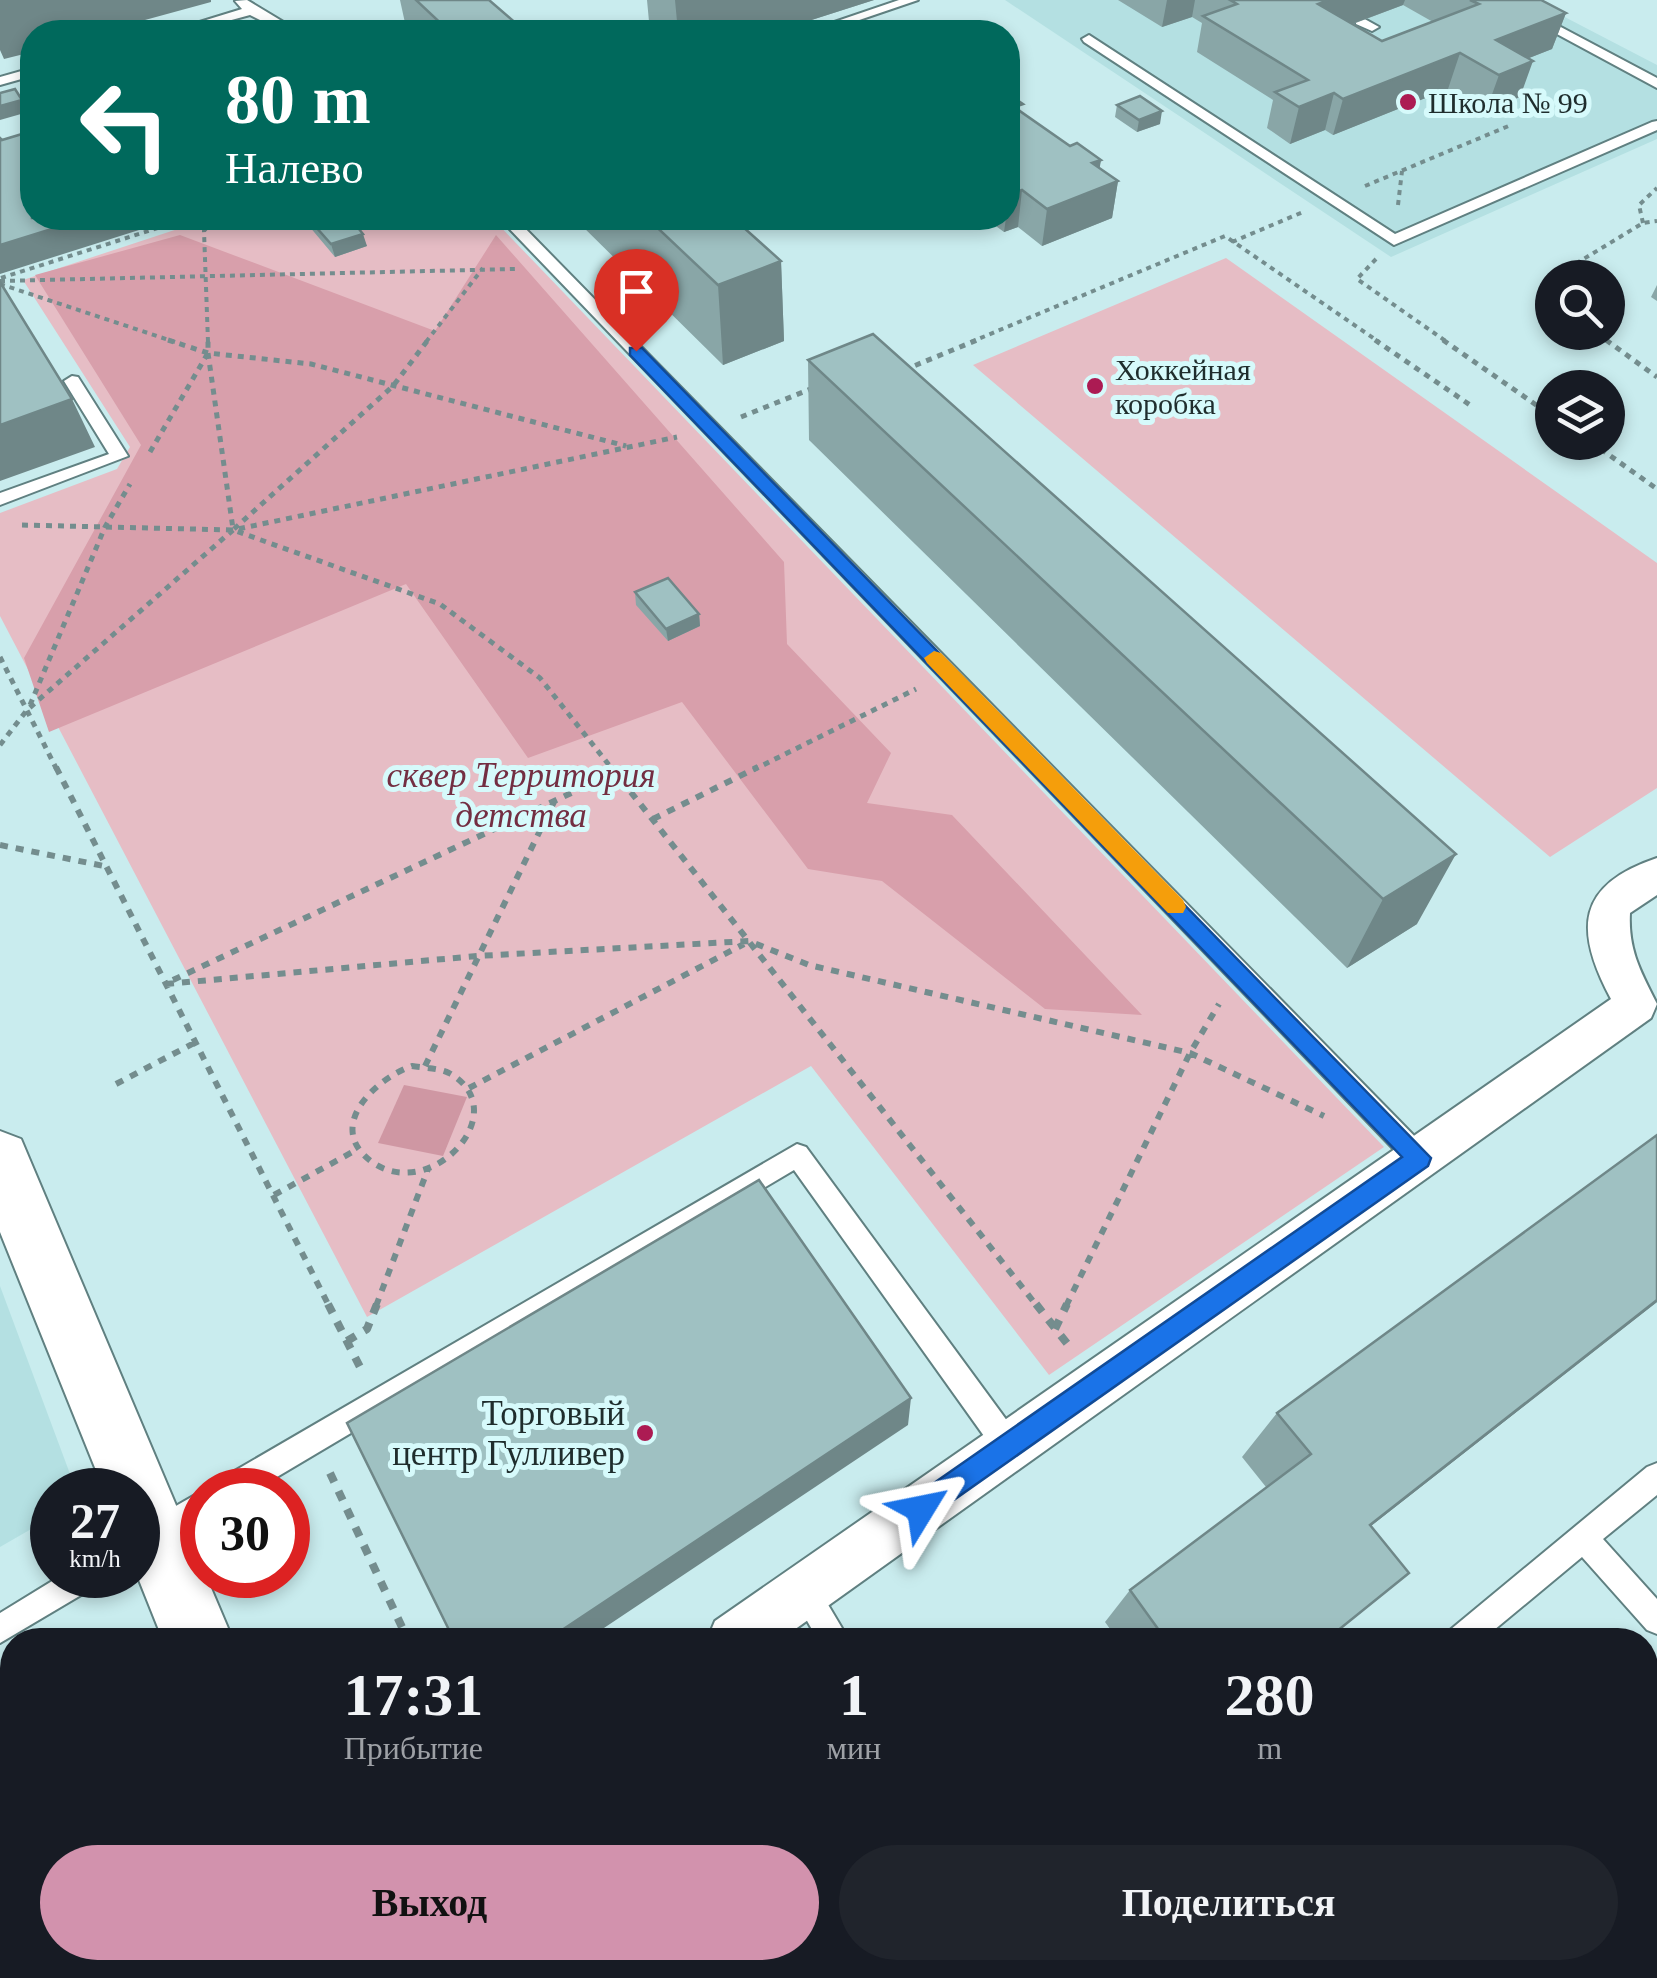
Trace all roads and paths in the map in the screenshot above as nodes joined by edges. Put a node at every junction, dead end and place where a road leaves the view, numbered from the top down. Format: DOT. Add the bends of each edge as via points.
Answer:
graph roads {
  1 [pos="912,0"];
  2 [pos="1500,0"];
  3 [pos="245,6"];
  4 [pos="207,20"];
  5 [pos="271,20"];
  6 [pos="850,20"];
  7 [pos="1089,39"];
  8 [pos="1657,84"];
  9 [pos="1657,125"];
  10 [pos="1402,171"];
  11 [pos="1657,188"];
  12 [pos="1657,221"];
  13 [pos="1643,224"];
  14 [pos="153,230"];
  15 [pos="519,230"];
  16 [pos="1394,240"];
  17 [pos="1582,260"];
  18 [pos="484,267"];
  19 [pos="561,273"];
  20 [pos="0,281"];
  21 [pos="1621,350"];
  22 [pos="208,354"];
  23 [pos="1657,376"];
  24 [pos="72,381"];
  25 [pos="393,386"];
  26 [pos="1535,404"];
  27 [pos="628,447"];
  28 [pos="1616,460"];
  29 [pos="1657,489"];
  30 [pos="0,499"];
  31 [pos="18,525"];
  32 [pos="233,530"];
  33 [pos="0,657"];
  34 [pos="948,673"];
  35 [pos="27,710"];
  36 [pos="0,744"];
  37 [pos="616,772"];
  38 [pos="554,802"];
  39 [pos="653,819"];
  40 [pos="0,844"];
  41 [pos="104,866"];
  42 [pos="1657,874"];
  43 [pos="749,941"];
  44 [pos="477,956"];
  45 [pos="1238,971"];
  46 [pos="166,984"];
  47 [pos="1647,1015"];
  48 [pos="196,1042"];
  49 [pos="1190,1054"];
  50 [pos="425,1066"];
  51 [pos="116,1084"];
  52 [pos="469,1088"];
  53 [pos="1340,1123"];
  54 [pos="358,1149"];
  55 [pos="0,1158"];
  56 [pos="1419,1158"];
  57 [pos="429,1168"];
  58 [pos="274,1195"];
  59 [pos="1055,1329"];
  60 [pos="347,1341"];
  61 [pos="1098,1382"];
  62 [pos="378,1402"];
  63 [pos="315,1440"];
  64 [pos="1008,1447"];
  65 [pos="134,1468"];
  66 [pos="267,1468"];
  67 [pos="1657,1478"];
  68 [pos="160,1530"];
  69 [pos="1584,1538"];
  70 [pos="804,1591"];
  71 [pos="51,1598"];
  72 [pos="1657,1620"];
  73 [pos="2,1628"];
  74 [pos="194,1628"];
  75 [pos="402,1628"];
  76 [pos="751,1628"];
  77 [pos="827,1628"];
  78 [pos="1475,1628"];
  1 -- 6 [label="lane"];
  2 -- 8 [label="lane"];
  3 -- 4 [label="lane"];
  3 -- 5 [label="lane"];
  7 -- 16 [label="lane"];
  9 -- 16 [label="lane"];
  10 -- 16 [label="path"];
  11 -- 13 [label="path" via="1640,206"];
  12 -- 13 [label="path"];
  13 -- 17 [label="path"];
  14 -- 20 [label="path"];
  15 -- 19 [label="lane"];
  16 -- 26 [label="path" via="1357,280"];
  18 -- 19 [label="path"];
  18 -- 20 [label="path"];
  18 -- 25 [label="path"];
  19 -- 34 [label="lane"];
  20 -- 22 [label="path"];
  21 -- 23 [label="path"];
  22 -- 25 [label="path" via="311,364"];
  22 -- 32 [label="path"];
  24 -- 30 [label="lane" via="119,456"];
  25 -- 27 [label="path"];
  25 -- 32 [label="path"];
  28 -- 29 [label="path"];
  31 -- 32 [label="path"];
  32 -- 37 [label="path" via="440,604 540,678"];
  33 -- 35 [label="path"];
  34 -- 39 [label="path"];
  34 -- 45 [label="lane"];
  35 -- 36 [label="path"];
  35 -- 41 [label="path"];
  37 -- 38 [label="path"];
  37 -- 39 [label="path"];
  38 -- 44 [label="path"];
  38 -- 46 [label="path"];
  39 -- 43 [label="path"];
  40 -- 41 [label="path"];
  41 -- 46 [label="path"];
  42 -- 47 [label="street" via="1610,905 1606,941 1616,972"];
  43 -- 44 [label="path"];
  43 -- 49 [label="path" via="809,965"];
  43 -- 52 [label="path"];
  43 -- 59 [label="path"];
  44 -- 46 [label="path"];
  44 -- 50 [label="path"];
  45 -- 49 [label="path"];
  45 -- 56 [label="lane"];
  46 -- 48 [label="path"];
  47 -- 56 [label="street"];
  48 -- 51 [label="path"];
  48 -- 58 [label="path"];
  49 -- 53 [label="path"];
  49 -- 59 [label="path"];
  50 -- 52 [label="path" via="455,1074"];
  50 -- 54 [label="path" via="389,1074 370,1089 353,1129"];
  52 -- 57 [label="path" via="476,1107 473,1128 461,1148"];
  54 -- 57 [label="path" via="394,1172"];
  54 -- 58 [label="path"];
  55 -- 65 [label="main road"];
  56 -- 61 [label="street"];
  57 -- 60 [label="path" via="367,1329"];
  58 -- 60 [label="path"];
  59 -- 61 [label="path"];
  60 -- 62 [label="path"];
  61 -- 64 [label="street"];
  62 -- 63 [label="lane"];
  62 -- 64 [label="lane" via="796,1156"];
  63 -- 66 [label="lane"];
  63 -- 75 [label="path"];
  64 -- 70 [label="street"];
  67 -- 69 [label="lane"];
  68 -- 74 [label="main road"];
  69 -- 72 [label="lane"];
  69 -- 78 [label="lane"];
  70 -- 76 [label="street"];
  70 -- 77 [label="lane"];
  71 -- 73 [label="lane"];
}
